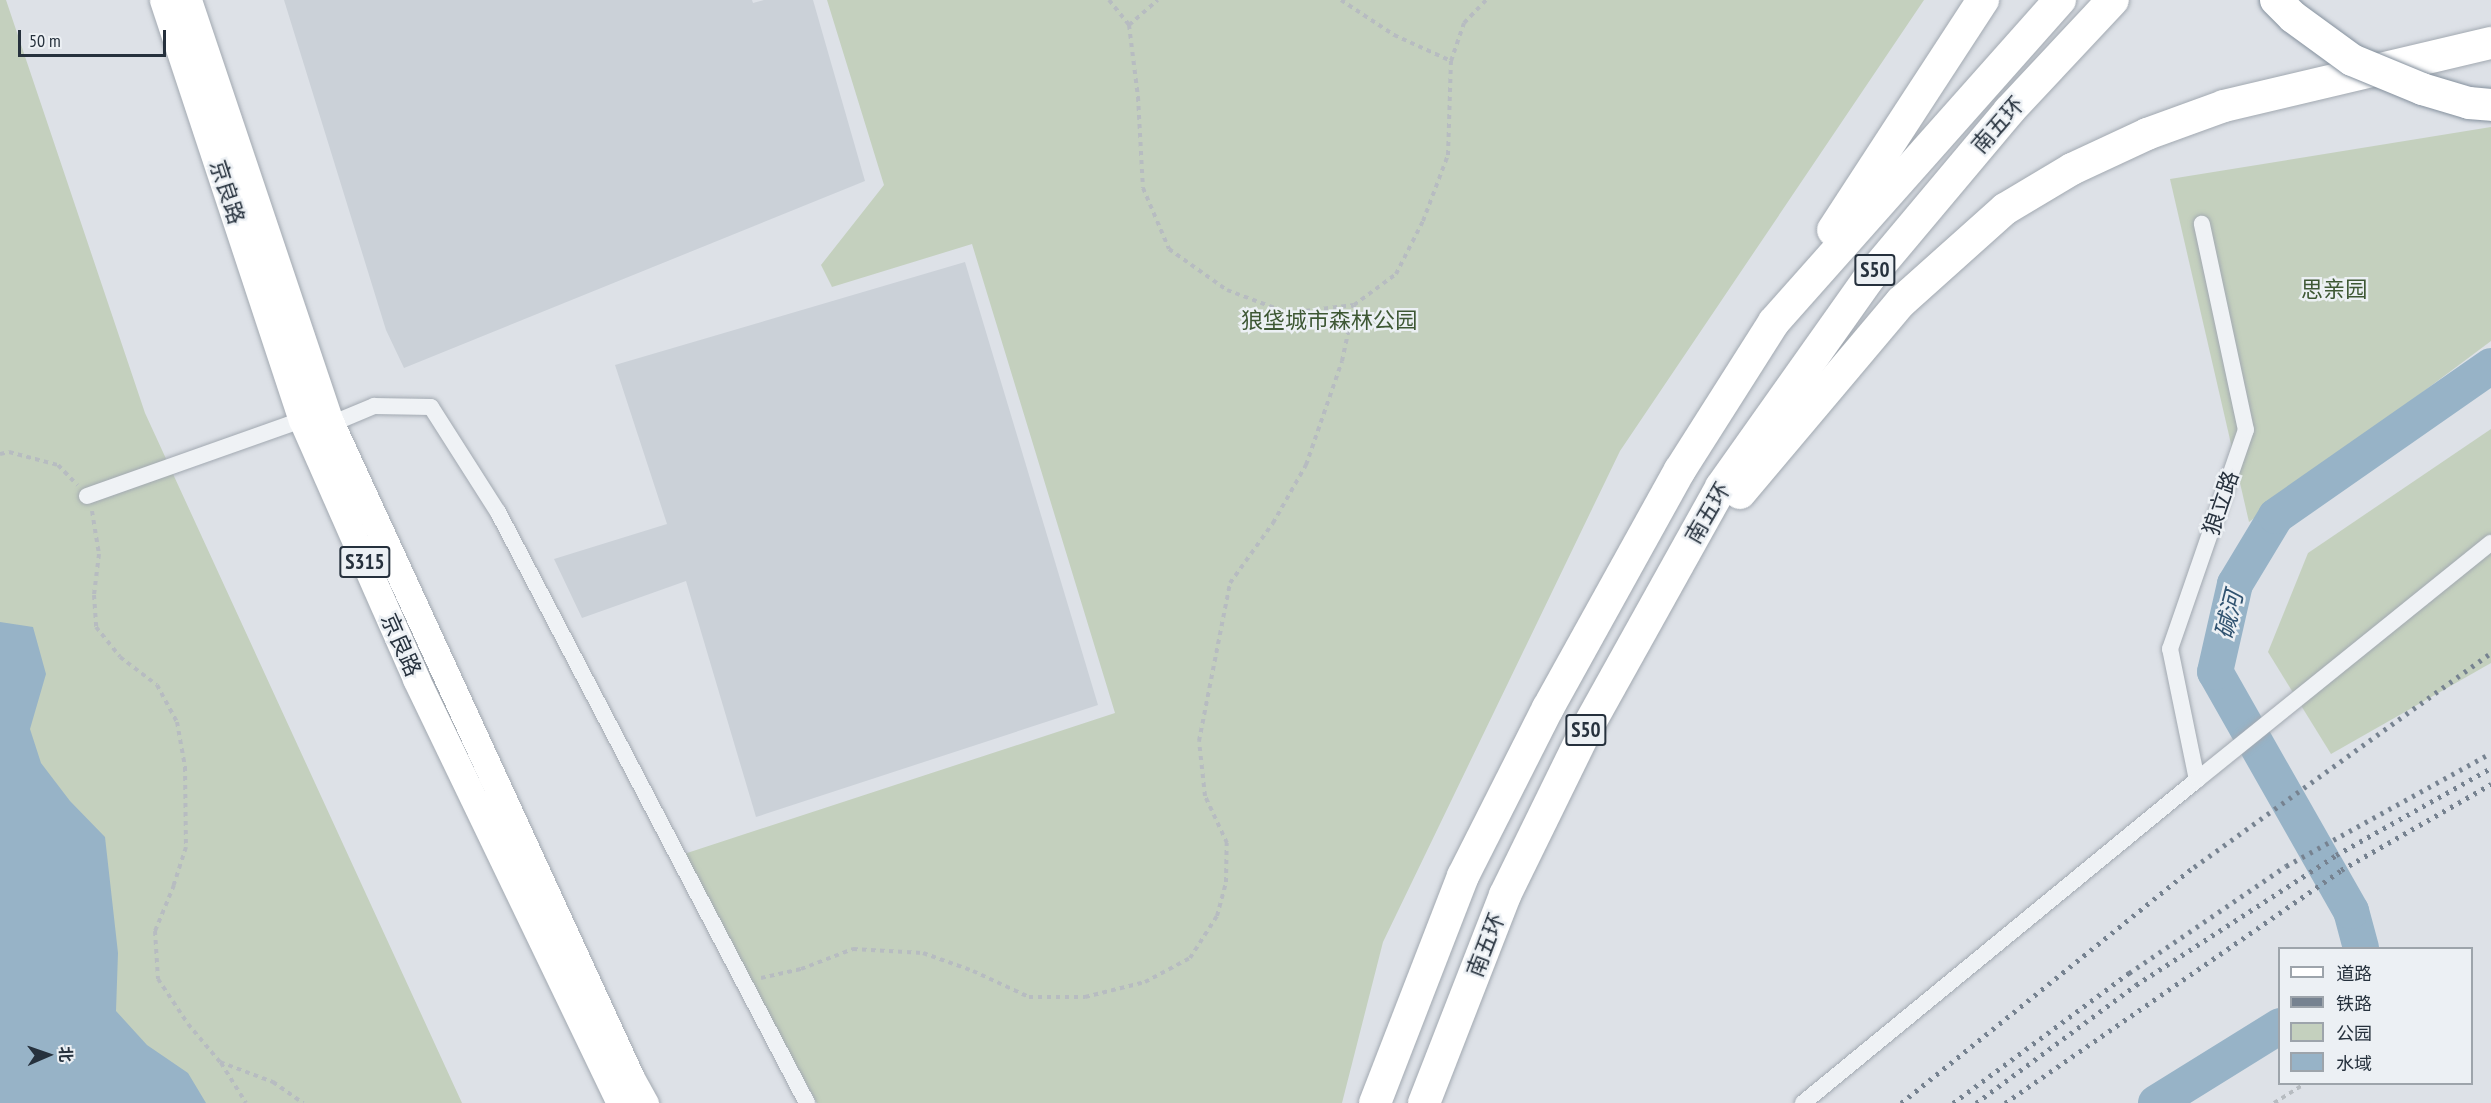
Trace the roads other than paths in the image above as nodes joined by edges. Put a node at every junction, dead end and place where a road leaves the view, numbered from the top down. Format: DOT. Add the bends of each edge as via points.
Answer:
graph roads {
  1 [pos="163,0"];
  2 [pos="188,0"];
  3 [pos="1983,0"];
  4 [pos="2060,0"];
  5 [pos="2114,0"];
  6 [pos="2276,0"];
  7 [pos="2491,43"];
  8 [pos="2491,105"];
  9 [pos="2202,224"];
  10 [pos="1774,322"];
  11 [pos="302,420"];
  12 [pos="331,424"];
  13 [pos="87,496"];
  14 [pos="2491,543"];
  15 [pos="1676,569"];
  16 [pos="2197,779"];
  17 [pos="620,1103"];
  18 [pos="645,1103"];
  19 [pos="807,1103"];
  20 [pos="1375,1103"];
  21 [pos="1424,1103"];
  22 [pos="1803,1103"];
  1 -- 11 [label="main road, 京良路 / S315"];
  2 -- 12 [label="main road, 京良路 / S315"];
  3 -- 10 [label="highway"];
  4 -- 10 [label="highway, 南五环 / S50"];
  5 -- 15 [label="highway, 南五环 / S50" via="2009,111 1869,278 1721,487"];
  6 -- 8 [label="highway, bridge" via="2292,17 2352,60 2469,104"];
  7 -- 15 [label="highway" via="2224,106 2147,134 2083,164 2006,209 1901,302"];
  9 -- 16 [label="street, 狼立路" via="2246,430 2169,649"];
  10 -- 20 [label="highway, 南五环 / S50" via="1674,480 1548,708 1463,876"];
  11 -- 12 [label="street"];
  11 -- 13 [label="street"];
  11 -- 17 [label="main road, 京良路 / S315" via="416,679"];
  12 -- 18 [label="main road, 京良路 / S315"];
  12 -- 19 [label="street" via="374,406 431,407 498,512"];
  14 -- 16 [label="street"];
  15 -- 21 [label="highway, 南五环 / S50" via="1586,730 1505,896"];
  16 -- 22 [label="street"];
}
